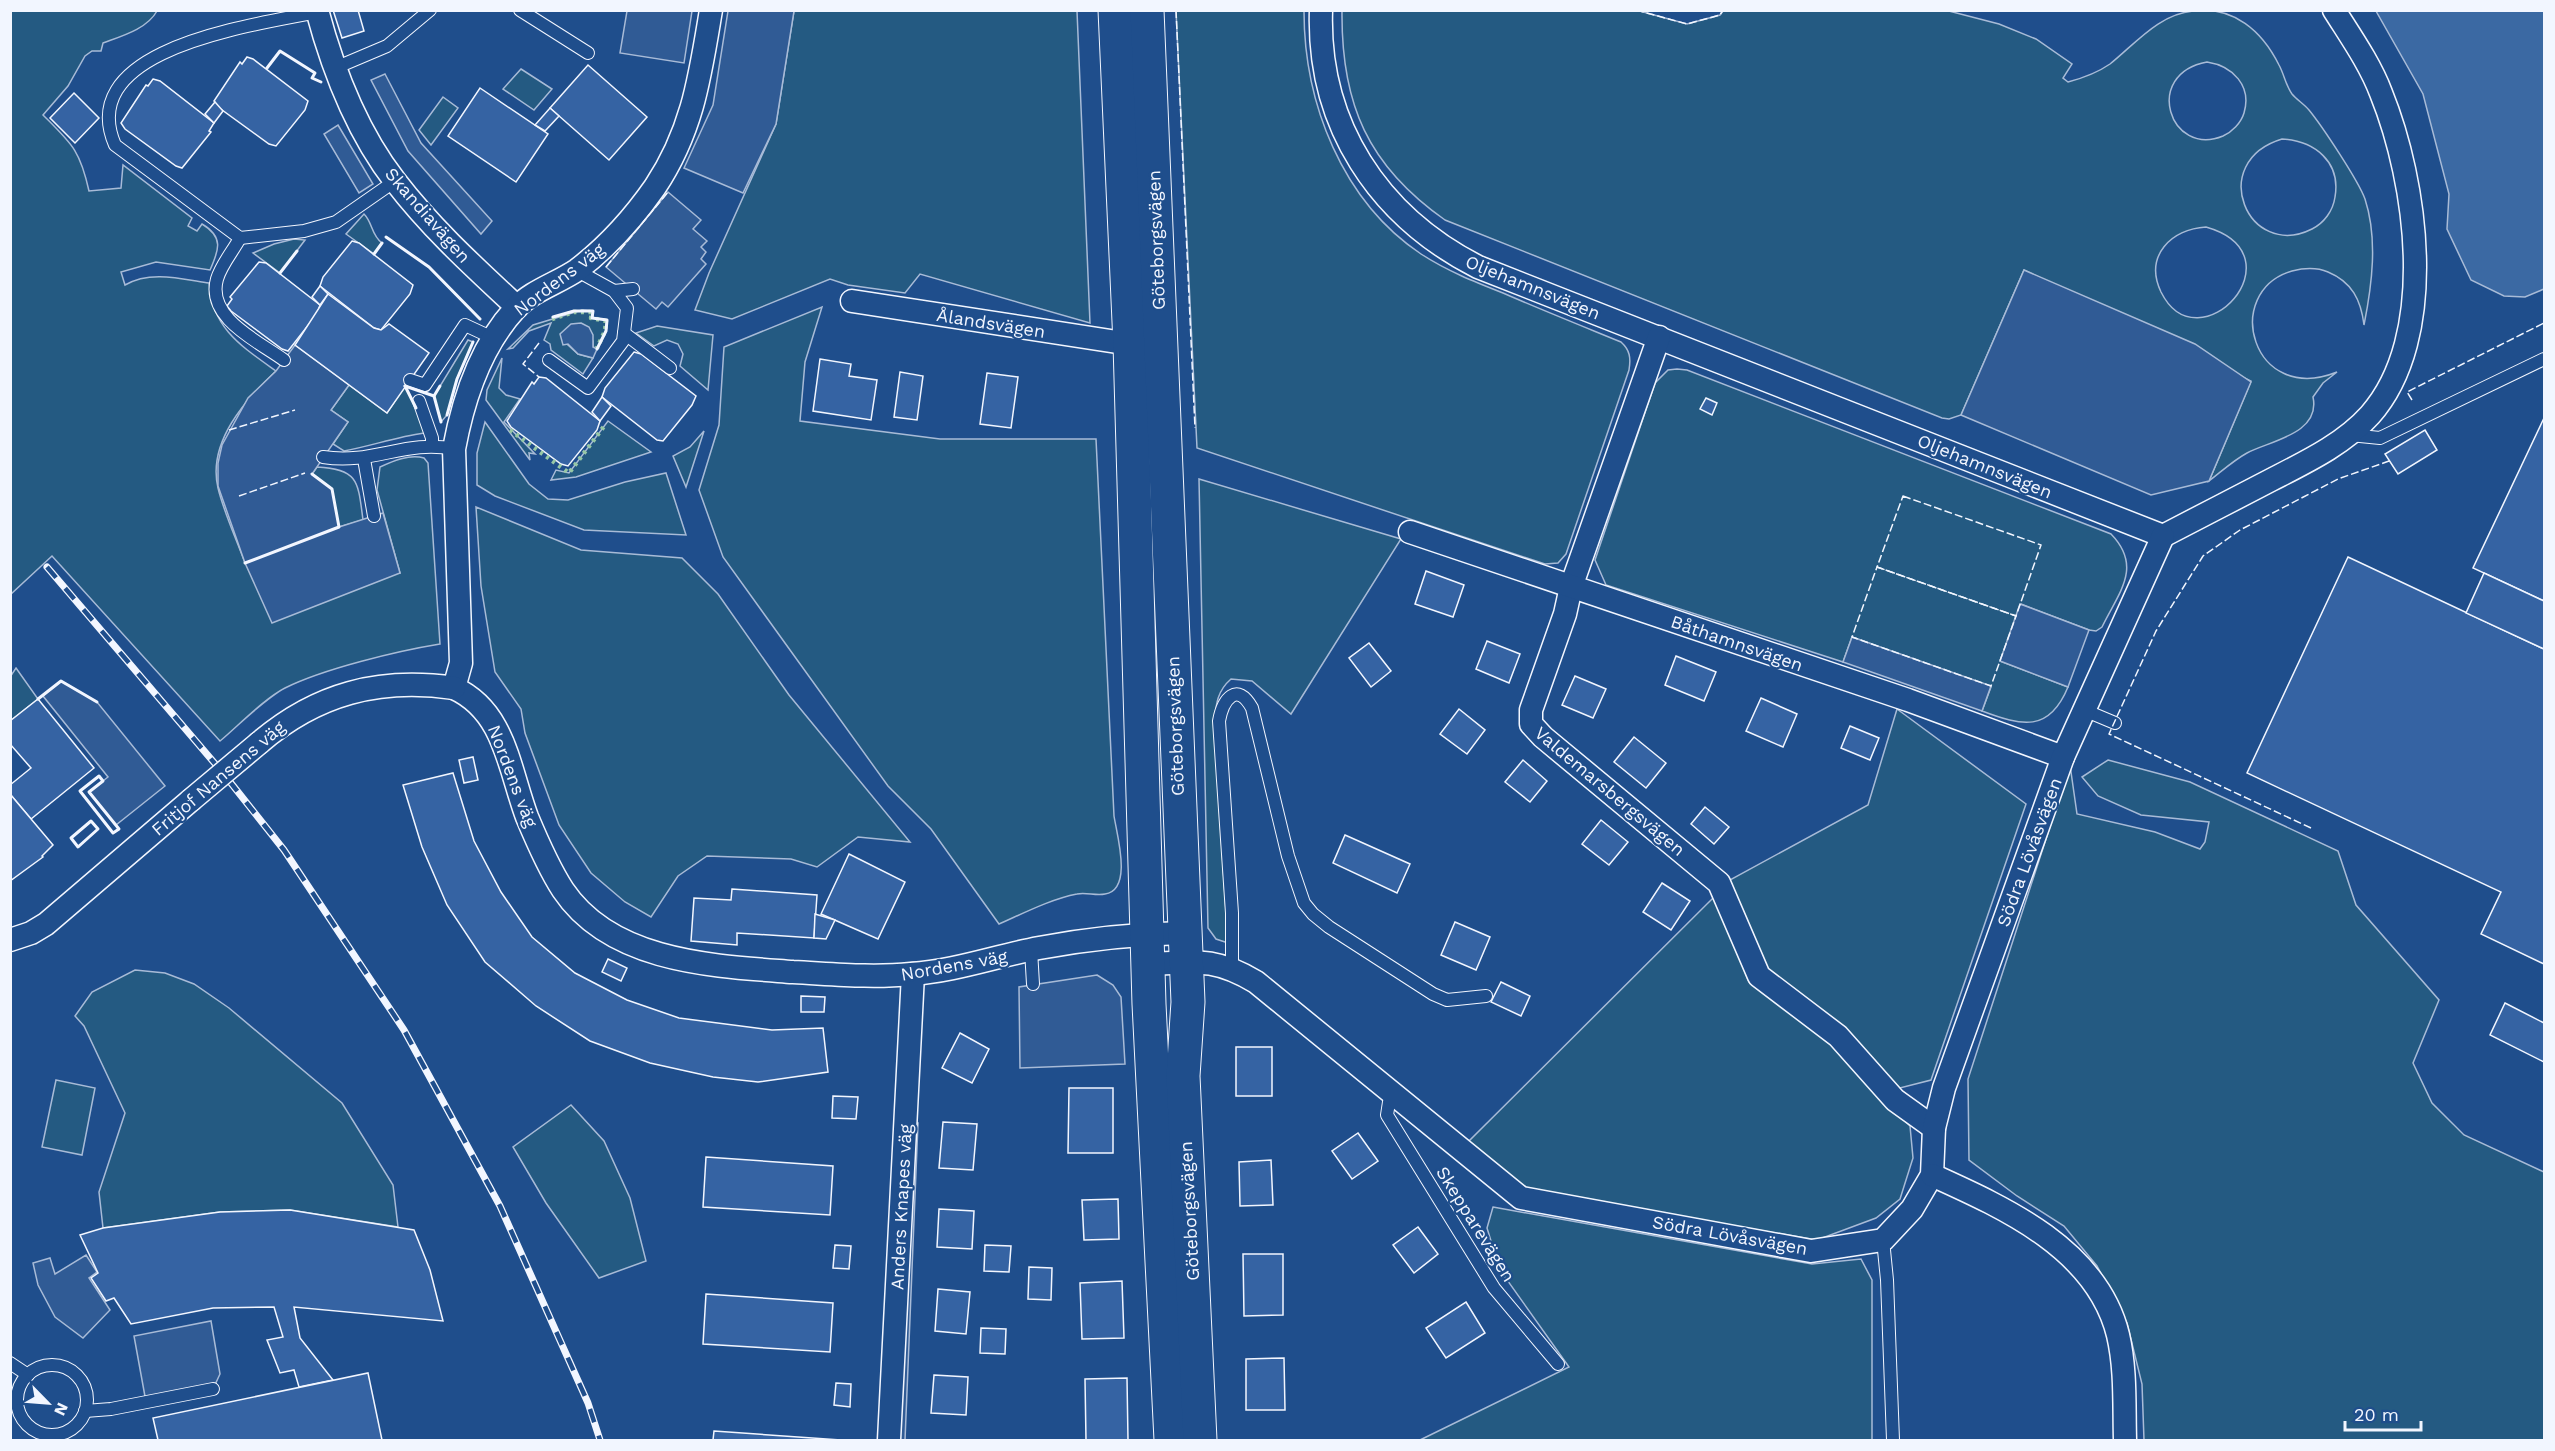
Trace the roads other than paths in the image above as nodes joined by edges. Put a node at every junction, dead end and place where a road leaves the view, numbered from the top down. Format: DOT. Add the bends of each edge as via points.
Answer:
graph roads {
  1 [pos="430,10"];
  2 [pos="520,10"];
  3 [pos="711,10"];
  4 [pos="1115,10"];
  5 [pos="1147,10"];
  6 [pos="1321,10"];
  7 [pos="2334,10"];
  8 [pos="317,11"];
  9 [pos="588,54"];
  10 [pos="335,68"];
  11 [pos="395,181"];
  12 [pos="240,238"];
  13 [pos="576,270"];
  14 [pos="633,289"];
  15 [pos="615,291"];
  16 [pos="852,301"];
  17 [pos="517,307"];
  18 [pos="624,333"];
  19 [pos="1659,337"];
  20 [pos="493,338"];
  21 [pos="1130,344"];
  22 [pos="2544,359"];
  23 [pos="284,360"];
  24 [pos="549,360"];
  25 [pos="670,368"];
  26 [pos="410,380"];
  27 [pos="419,401"];
  28 [pos="2349,435"];
  29 [pos="443,448"];
  30 [pos="323,458"];
  31 [pos="364,459"];
  32 [pos="374,516"];
  33 [pos="1410,532"];
  34 [pos="2163,536"];
  35 [pos="1571,587"];
  36 [pos="454,688"];
  37 [pos="2084,710"];
  38 [pos="2115,723"];
  39 [pos="2063,757"];
  40 [pos="10,940"];
  41 [pos="1184,948"];
  42 [pos="1147,949"];
  43 [pos="1031,950"];
  44 [pos="1232,968"];
  45 [pos="913,974"];
  46 [pos="1033,984"];
  47 [pos="1486,996"];
  48 [pos="1396,1095"];
  49 [pos="1934,1128"];
  50 [pos="1932,1175"];
  51 [pos="1883,1240"];
  52 [pos="10,1363"];
  53 [pos="1558,1364"];
  54 [pos="28,1375"];
  55 [pos="213,1389"];
  56 [pos="85,1411"];
  57 [pos="888,1440"];
  58 [pos="1171,1440"];
  59 [pos="1200,1440"];
  60 [pos="1893,1440"];
  61 [pos="2125,1440"];
  1 -- 10 [label="lane" via="393,43"];
  2 -- 9 [label="lane"];
  3 -- 13 [label="street, Nordens väg" via="698,94 677,148 629,220"];
  4 -- 21 [label="main road, Göteborgsvägen"];
  5 -- 41 [label="main road, Göteborgsvägen"];
  6 -- 19 [label="street, Oljehamnsvägen" via="1320,43 1332,102 1369,178 1393,206 1435,242 1478,267"];
  7 -- 28 [label="street" via="2366,62 2392,120 2413,242 2412,317 2407,343 2387,391"];
  8 -- 10 [label="street, Skandiavägen"];
  8 -- 12 [label="lane" via="159,53 129,75 112,103 110,131 120,151"];
  10 -- 11 [label="street, Skandiavägen" via="370,143"];
  11 -- 12 [label="lane" via="364,208 336,222 304,231"];
  11 -- 17 [label="street, Skandiavägen" via="451,246"];
  12 -- 23 [label="lane" via="218,278 218,306 226,318"];
  13 -- 15 [label="lane"];
  13 -- 17 [label="street, Nordens väg"];
  14 -- 15 [label="lane"];
  15 -- 18 [label="lane" via="627,308"];
  16 -- 21 [label="street, Ålandsvägen"];
  17 -- 20 [label="street, Nordens väg"];
  18 -- 24 [label="lane" via="623,341 588,388"];
  18 -- 25 [label="lane"];
  19 -- 34 [label="street, Oljehamnsvägen"];
  19 -- 35 [label="street, Valdemarsbergsvägen"];
  20 -- 26 [label="lane" via="465,326 425,385"];
  20 -- 29 [label="street, Nordens väg"];
  21 -- 42 [label="main road, Göteborgsvägen"];
  22 -- 28 [label="lane" via="2380,438"];
  27 -- 29 [label="lane" via="432,438"];
  28 -- 34 [label="street"];
  29 -- 31 [label="lane" via="407,448"];
  29 -- 36 [label="street, Nordens väg" via="461,663"];
  30 -- 31 [label="lane"];
  31 -- 32 [label="lane"];
  33 -- 35 [label="street, Båthamnsvägen"];
  34 -- 37 [label="street, Södra Lövåsvägen"];
  35 -- 39 [label="street, Båthamnsvägen" via="1908,700"];
  35 -- 49 [label="street, Valdemarsbergsvägen" via="1531,710 1531,724 1719,883 1759,976 1838,1036 1895,1100"];
  36 -- 40 [label="street, Fritjof Nansens väg, bridge" via="398,685 354,692 311,705 284,722 46,924"];
  36 -- 45 [label="street, Nordens väg" via="469,694 495,725 527,816 556,880 577,906 607,931 660,953 716,966 865,976"];
  37 -- 38 [label="lane"];
  37 -- 39 [label="street, Södra Lövåsvägen"];
  39 -- 49 [label="street, Södra Lövåsvägen" via="1954,1058"];
  41 -- 42 [label="street, Nordens väg"];
  41 -- 44 [label="street, Södra Lövåsvägen"];
  41 -- 59 [label="main road, Göteborgsvägen" via="1188,1002 1183,1076"];
  42 -- 43 [label="street, Nordens väg" via="1091,939"];
  42 -- 58 [label="main road, Göteborgsvägen"];
  43 -- 45 [label="street, Nordens väg"];
  43 -- 46 [label="lane"];
  44 -- 47 [label="lane" via="1220,721 1222,704 1229,696 1238,694 1252,708 1295,883 1313,914 1433,994 1448,1000"];
  44 -- 48 [label="street, Södra Lövåsvägen" via="1265,988"];
  45 -- 57 [label="street, Anders Knapes väg"];
  48 -- 51 [label="street, Södra Lövåsvägen" via="1521,1198 1811,1251"];
  48 -- 53 [label="lane, Skepparevägen" via="1389,1102 1387,1114 1494,1288"];
  49 -- 50 [label="street, Södra Lövåsvägen"];
  50 -- 51 [label="street, Södra Lövåsvägen" via="1912,1209"];
  50 -- 61 [label="street" via="2005,1209 2072,1259 2091,1280 2117,1333 2122,1358"];
  51 -- 60 [label="lane"];
  52 -- 54 [label="lane"];
  54 -- 56 [label="lane" via="48,1365 71,1371 85,1388"];
  54 -- 56 [label="lane" via="17,1396 18,1407 29,1426 50,1435 61,1434 80,1422"];
  55 -- 56 [label="lane"];
}
